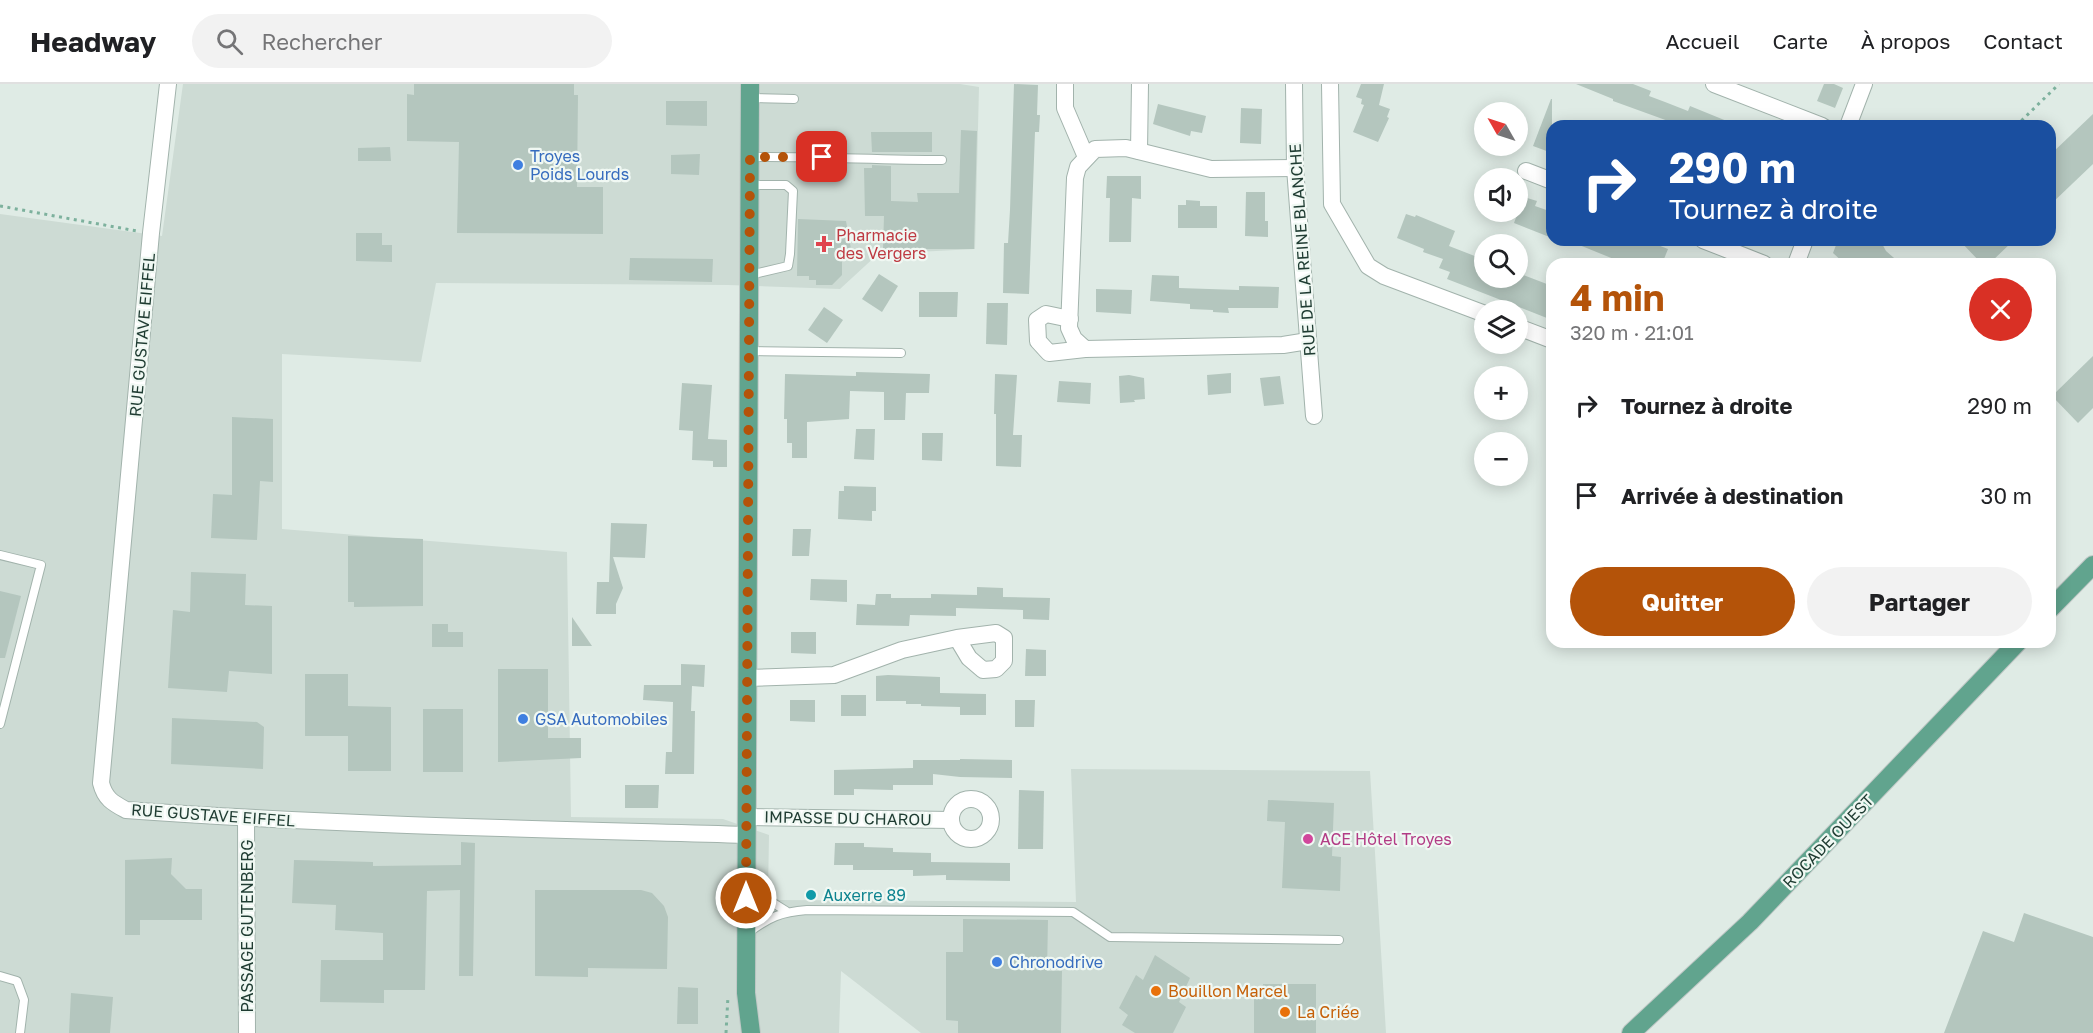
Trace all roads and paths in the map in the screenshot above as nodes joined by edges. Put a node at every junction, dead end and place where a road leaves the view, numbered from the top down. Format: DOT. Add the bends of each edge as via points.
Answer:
graph roads {
  1 [pos="168,84"];
  2 [pos="1065,84"];
  3 [pos="1140,84"];
  4 [pos="1294,84"];
  5 [pos="1330,84"];
  6 [pos="1714,84"];
  7 [pos="1864,84"];
  8 [pos="2059,84"];
  9 [pos="750,91"];
  10 [pos="794,99"];
  11 [pos="1807,120"];
  12 [pos="1850,120"];
  13 [pos="2022,120"];
  14 [pos="1138,151"];
  15 [pos="750,157"];
  16 [pos="1086,157"];
  17 [pos="942,160"];
  18 [pos="1295,168"];
  19 [pos="1528,172"];
  20 [pos="1546,179"];
  21 [pos="750,185"];
  22 [pos="0,206"];
  23 [pos="151,234"];
  24 [pos="1718,246"];
  25 [pos="1749,258"];
  26 [pos="750,275"];
  27 [pos="1474,310"];
  28 [pos="1070,319"];
  29 [pos="1528,331"];
  30 [pos="1546,338"];
  31 [pos="1308,341"];
  32 [pos="1085,349"];
  33 [pos="749,351"];
  34 [pos="901,353"];
  35 [pos="1314,416"];
  36 [pos="0,555"];
  37 [pos="2093,564"];
  38 [pos="2056,603"];
  39 [pos="957,638"];
  40 [pos="2012,648"];
  41 [pos="747,678"];
  42 [pos="0,724"];
  43 [pos="246,819"];
  44 [pos="951,820"];
  45 [pos="746,826"];
  46 [pos="746,880"];
  47 [pos="786,911"];
  48 [pos="746,935"];
  49 [pos="1339,940"];
  50 [pos="0,976"];
  51 [pos="746,993"];
  52 [pos="20,1033"];
  53 [pos="247,1033"];
  54 [pos="740,1033"];
  55 [pos="751,1033"];
  56 [pos="1631,1033"];
  1 -- 23 [label="street, RUE GUSTAVE EIFFEL"];
  2 -- 16 [label="street" via="1065,108"];
  3 -- 14 [label="street"];
  4 -- 18 [label="street, RUE DE LA REINE BLANCHE"];
  5 -- 27 [label="street" via="1332,204 1368,266 1384,276"];
  6 -- 11 [label="street"];
  7 -- 12 [label="street"];
  8 -- 13 [label="path"];
  9 -- 10 [label="lane"];
  9 -- 15 [label="main road"];
  14 -- 16 [label="street" via="1103,148"];
  14 -- 18 [label="street" via="1211,169"];
  15 -- 17 [label="lane"];
  15 -- 21 [label="main road"];
  16 -- 28 [label="street" via="1075,178"];
  18 -- 31 [label="street, RUE DE LA REINE BLANCHE"];
  19 -- 20 [label="street"];
  21 -- 26 [label="main road"];
  21 -- 26 [label="lane" via="786,185 794,191 788,266"];
  22 -- 23 [label="path"];
  23 -- 43 [label="street, RUE GUSTAVE EIFFEL" via="101,783 111,802 126,810"];
  24 -- 25 [label="street"];
  26 -- 33 [label="main road"];
  28 -- 32 [label="street" via="1074,339"];
  28 -- 32 [label="street" via="1046,314 1037,320 1038,341 1049,353"];
  29 -- 30 [label="street"];
  31 -- 32 [label="street" via="1283,345"];
  31 -- 35 [label="street, RUE DE LA REINE BLANCHE"];
  33 -- 34 [label="lane"];
  33 -- 41 [label="main road"];
  36 -- 42 [label="lane" via="40,565"];
  37 -- 38 [label="main road"];
  39 -- 41 [label="street" via="902,650 834,675"];
  40 -- 56 [label="main road, ROCADE OUEST" via="1750,922"];
  41 -- 45 [label="main road"];
  43 -- 45 [label="street, RUE GUSTAVE EIFFEL" via="593,832"];
  43 -- 53 [label="street, PASSAGE GUTENBERG"];
  44 -- 45 [label="street, IMPASSE DU CHAROU"];
  45 -- 46 [label="main road"];
  46 -- 47 [label="lane" via="759,894"];
  46 -- 48 [label="main road"];
  47 -- 48 [label="lane"];
  47 -- 49 [label="lane" via="1073,912 1110,937"];
  48 -- 51 [label="main road"];
  50 -- 52 [label="lane" via="17,981 24,1000"];
  51 -- 54 [label="main road"];
  51 -- 55 [label="main road"];
}
